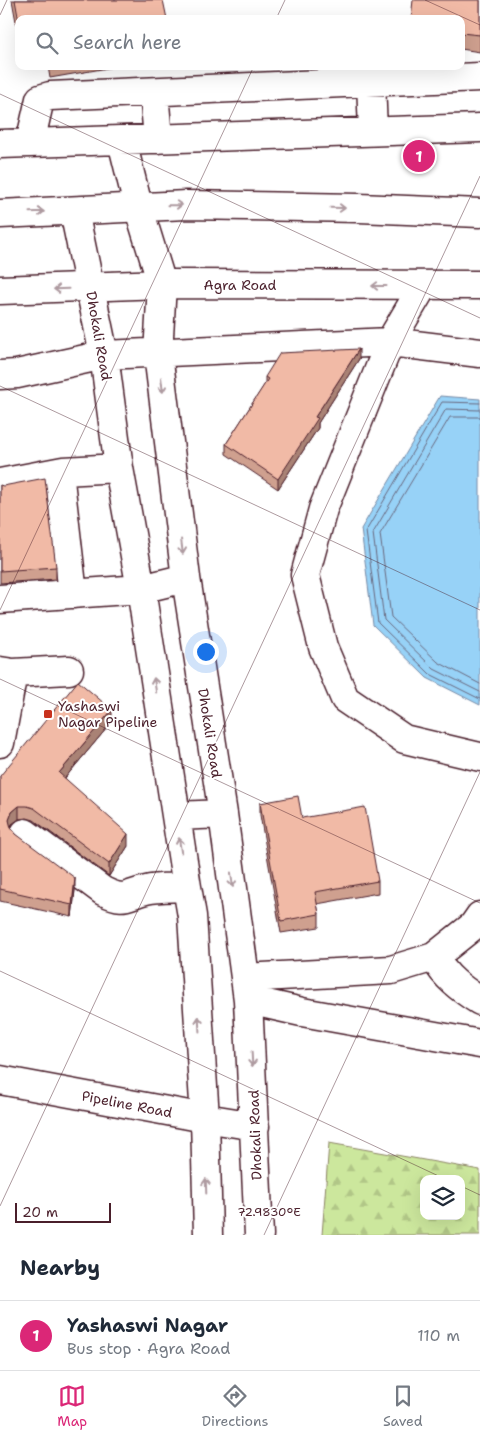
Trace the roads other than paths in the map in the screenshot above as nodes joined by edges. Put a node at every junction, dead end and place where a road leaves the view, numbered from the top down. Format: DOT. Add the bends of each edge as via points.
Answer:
graph roads {
  1 [pos="480,77"];
  2 [pos="371,82"];
  3 [pos="154,92"];
  4 [pos="480,128"];
  5 [pos="373,131"];
  6 [pos="158,139"];
  7 [pos="122,140"];
  8 [pos="30,143"];
  9 [pos="0,144"];
  10 [pos="138,206"];
  11 [pos="74,211"];
  12 [pos="480,213"];
  13 [pos="0,214"];
  14 [pos="162,284"];
  15 [pos="480,285"];
  16 [pos="424,286"];
  17 [pos="90,288"];
  18 [pos="0,290"];
  19 [pos="390,342"];
  20 [pos="480,353"];
  21 [pos="158,354"];
  22 [pos="104,355"];
  23 [pos="0,375"];
  24 [pos="118,468"];
  25 [pos="60,472"];
  26 [pos="0,483"];
  27 [pos="186,578"];
  28 [pos="140,589"];
  29 [pos="73,594"];
  30 [pos="0,600"];
  31 [pos="69,670"];
  32 [pos="7,672"];
  33 [pos="0,743"];
  34 [pos="480,757"];
  35 [pos="223,814"];
  36 [pos="176,816"];
  37 [pos="25,833"];
  38 [pos="186,887"];
  39 [pos="480,916"];
  40 [pos="434,957"];
  41 [pos="247,989"];
  42 [pos="480,1001"];
  43 [pos="480,1044"];
  44 [pos="0,1080"];
  45 [pos="204,1118"];
  46 [pos="255,1126"];
  47 [pos="208,1235"];
  48 [pos="259,1235"];
  1 -- 2 [label="main road"];
  2 -- 3 [label="main road"];
  2 -- 5 [label="main road"];
  3 -- 6 [label="main road"];
  3 -- 8 [label="main road" via="40,99"];
  4 -- 5 [label="main road"];
  5 -- 6 [label="main road"];
  6 -- 7 [label="main road"];
  7 -- 8 [label="main road"];
  7 -- 10 [label="main road, Dhokali Road"];
  8 -- 9 [label="main road"];
  10 -- 11 [label="main road"];
  10 -- 12 [label="main road, one-way"];
  10 -- 14 [label="main road, Dhokali Road"];
  13 -- 11 [label="main road, one-way"];
  11 -- 17 [label="main road, Dhokali Road"];
  16 -- 14 [label="main road, Agra Road, one-way"];
  14 -- 17 [label="main road, Agra Road"];
  14 -- 21 [label="main road, Dhokali Road"];
  15 -- 16 [label="main road, Agra Road"];
  16 -- 19 [label="main road"];
  17 -- 18 [label="main road, Agra Road, one-way"];
  17 -- 22 [label="main road, Dhokali Road"];
  19 -- 20 [label="main road"];
  19 -- 21 [label="main road"];
  19 -- 34 [label="main road" via="322,509 305,575 323,648 346,700 404,739"];
  21 -- 22 [label="main road"];
  21 -- 27 [label="main road, Dhokali Road, one-way"];
  22 -- 23 [label="main road"];
  22 -- 24 [label="main road, Dhokali Road"];
  24 -- 25 [label="main road"];
  24 -- 28 [label="main road, Dhokali Road"];
  25 -- 26 [label="main road"];
  25 -- 29 [label="main road"];
  27 -- 28 [label="main road"];
  27 -- 35 [label="main road, Dhokali Road"];
  28 -- 29 [label="main road"];
  36 -- 28 [label="main road, Dhokali Road, one-way"];
  29 -- 30 [label="main road"];
  31 -- 32 [label="main road"];
  32 -- 33 [label="main road"];
  35 -- 36 [label="main road"];
  35 -- 41 [label="main road, Dhokali Road, one-way"];
  38 -- 36 [label="main road, Dhokali Road, one-way"];
  37 -- 38 [label="main road" via="112,895 124,898 146,890"];
  45 -- 38 [label="main road, Dhokali Road, one-way" via="192,916"];
  39 -- 40 [label="main road" via="473,926"];
  40 -- 41 [label="main road" via="391,970"];
  40 -- 42 [label="main road" via="460,989"];
  41 -- 43 [label="main road" via="302,1012"];
  41 -- 46 [label="main road, Dhokali Road, one-way"];
  44 -- 45 [label="main road, Pipeline Road"];
  45 -- 46 [label="main road, Pipeline Road"];
  47 -- 45 [label="main road, Dhokali Road, one-way"];
  46 -- 48 [label="main road, Dhokali Road"];
}
